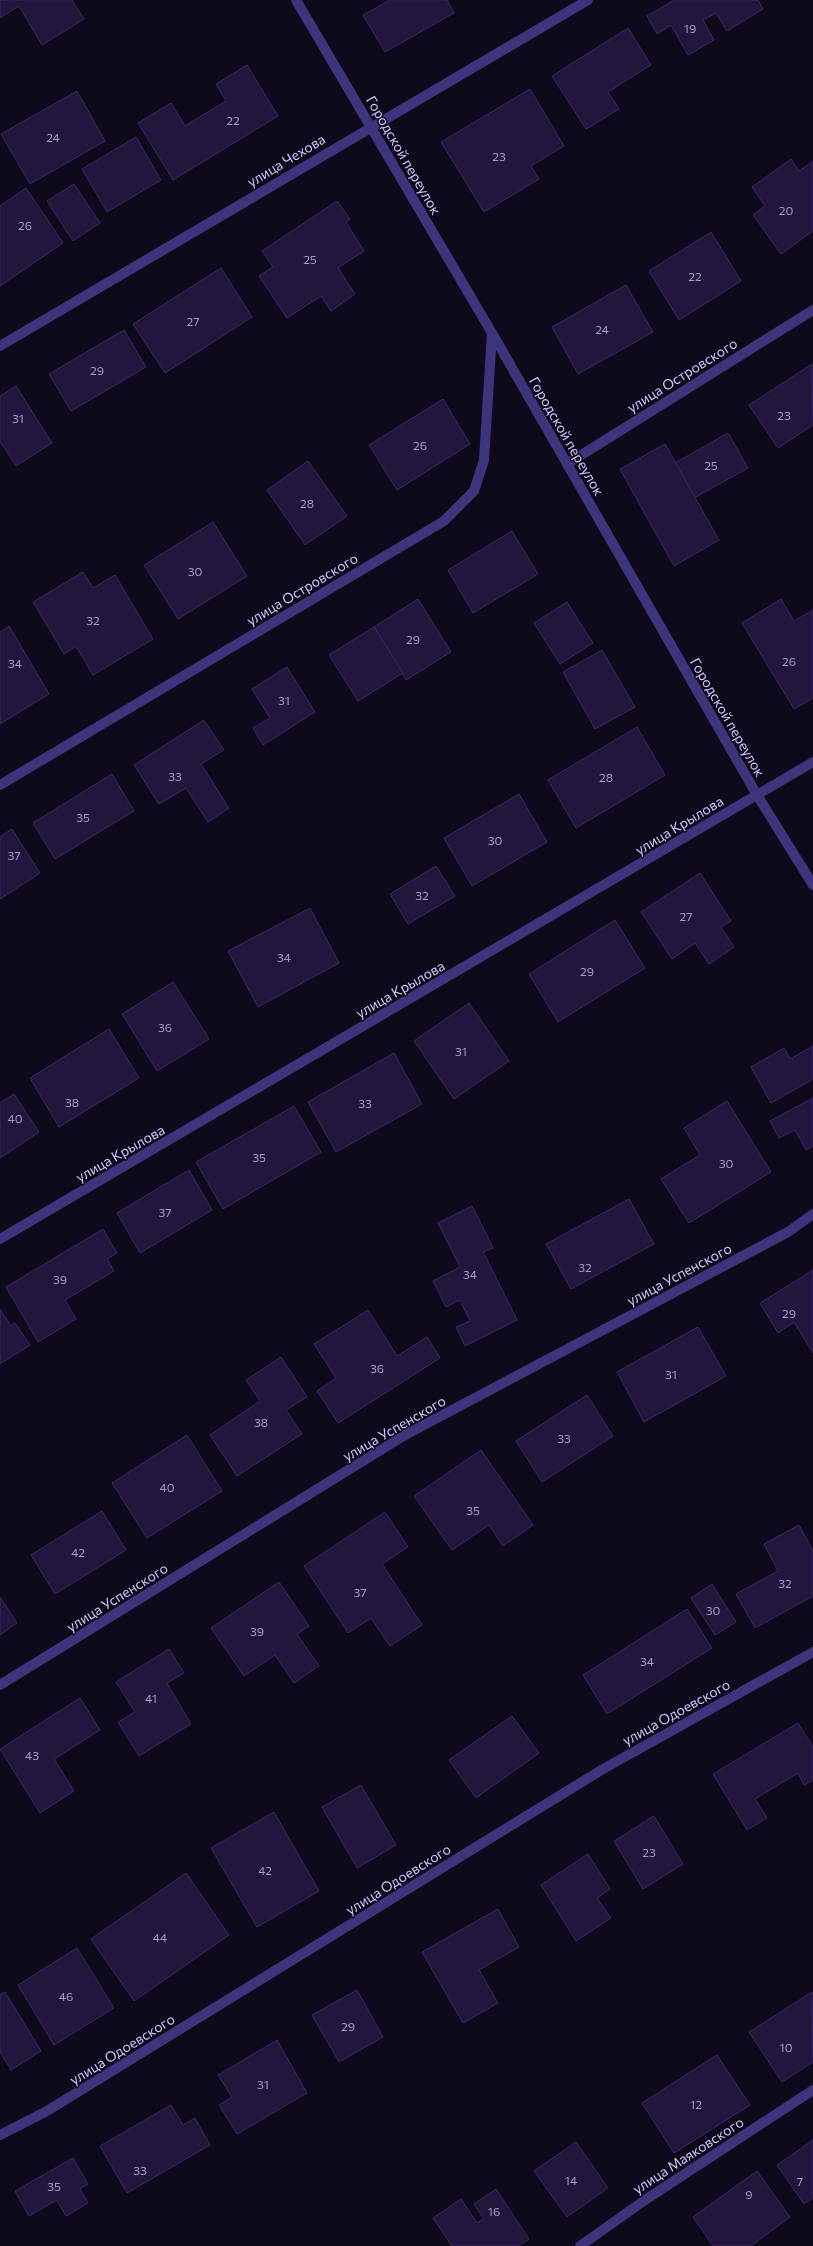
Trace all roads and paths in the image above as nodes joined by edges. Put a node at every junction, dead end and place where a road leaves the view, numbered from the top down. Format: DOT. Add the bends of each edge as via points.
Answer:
graph roads {
  1 [pos="296,0"];
  2 [pos="588,0"];
  3 [pos="371,127"];
  4 [pos="813,310"];
  5 [pos="492,333"];
  6 [pos="0,346"];
  7 [pos="566,464"];
  8 [pos="813,762"];
  9 [pos="0,785"];
  10 [pos="757,795"];
  11 [pos="813,886"];
  12 [pos="813,1214"];
  13 [pos="0,1239"];
  14 [pos="813,1652"];
  15 [pos="0,1685"];
  16 [pos="813,2090"];
  17 [pos="0,2135"];
  18 [pos="580,2246"];
  1 -- 3 [label="street, Городской переулок"];
  2 -- 3 [label="street, улица Чехова"];
  3 -- 5 [label="street, Городской переулок"];
  3 -- 6 [label="street, улица Чехова"];
  4 -- 7 [label="street, улица Островского"];
  5 -- 7 [label="street, Городской переулок"];
  5 -- 9 [label="street, улица Островского" via="484,460 474,491 444,521"];
  7 -- 10 [label="street, Городской переулок"];
  8 -- 10 [label="street, улица Крылова"];
  10 -- 11 [label="street, Городской переулок"];
  10 -- 13 [label="street, улица Крылова"];
  12 -- 15 [label="street, улица Успенского" via="788,1232 405,1435"];
  14 -- 17 [label="street, улица Одоевского" via="603,1769 47,2112"];
  16 -- 18 [label="street, улица Маяковского" via="645,2200"];
}
